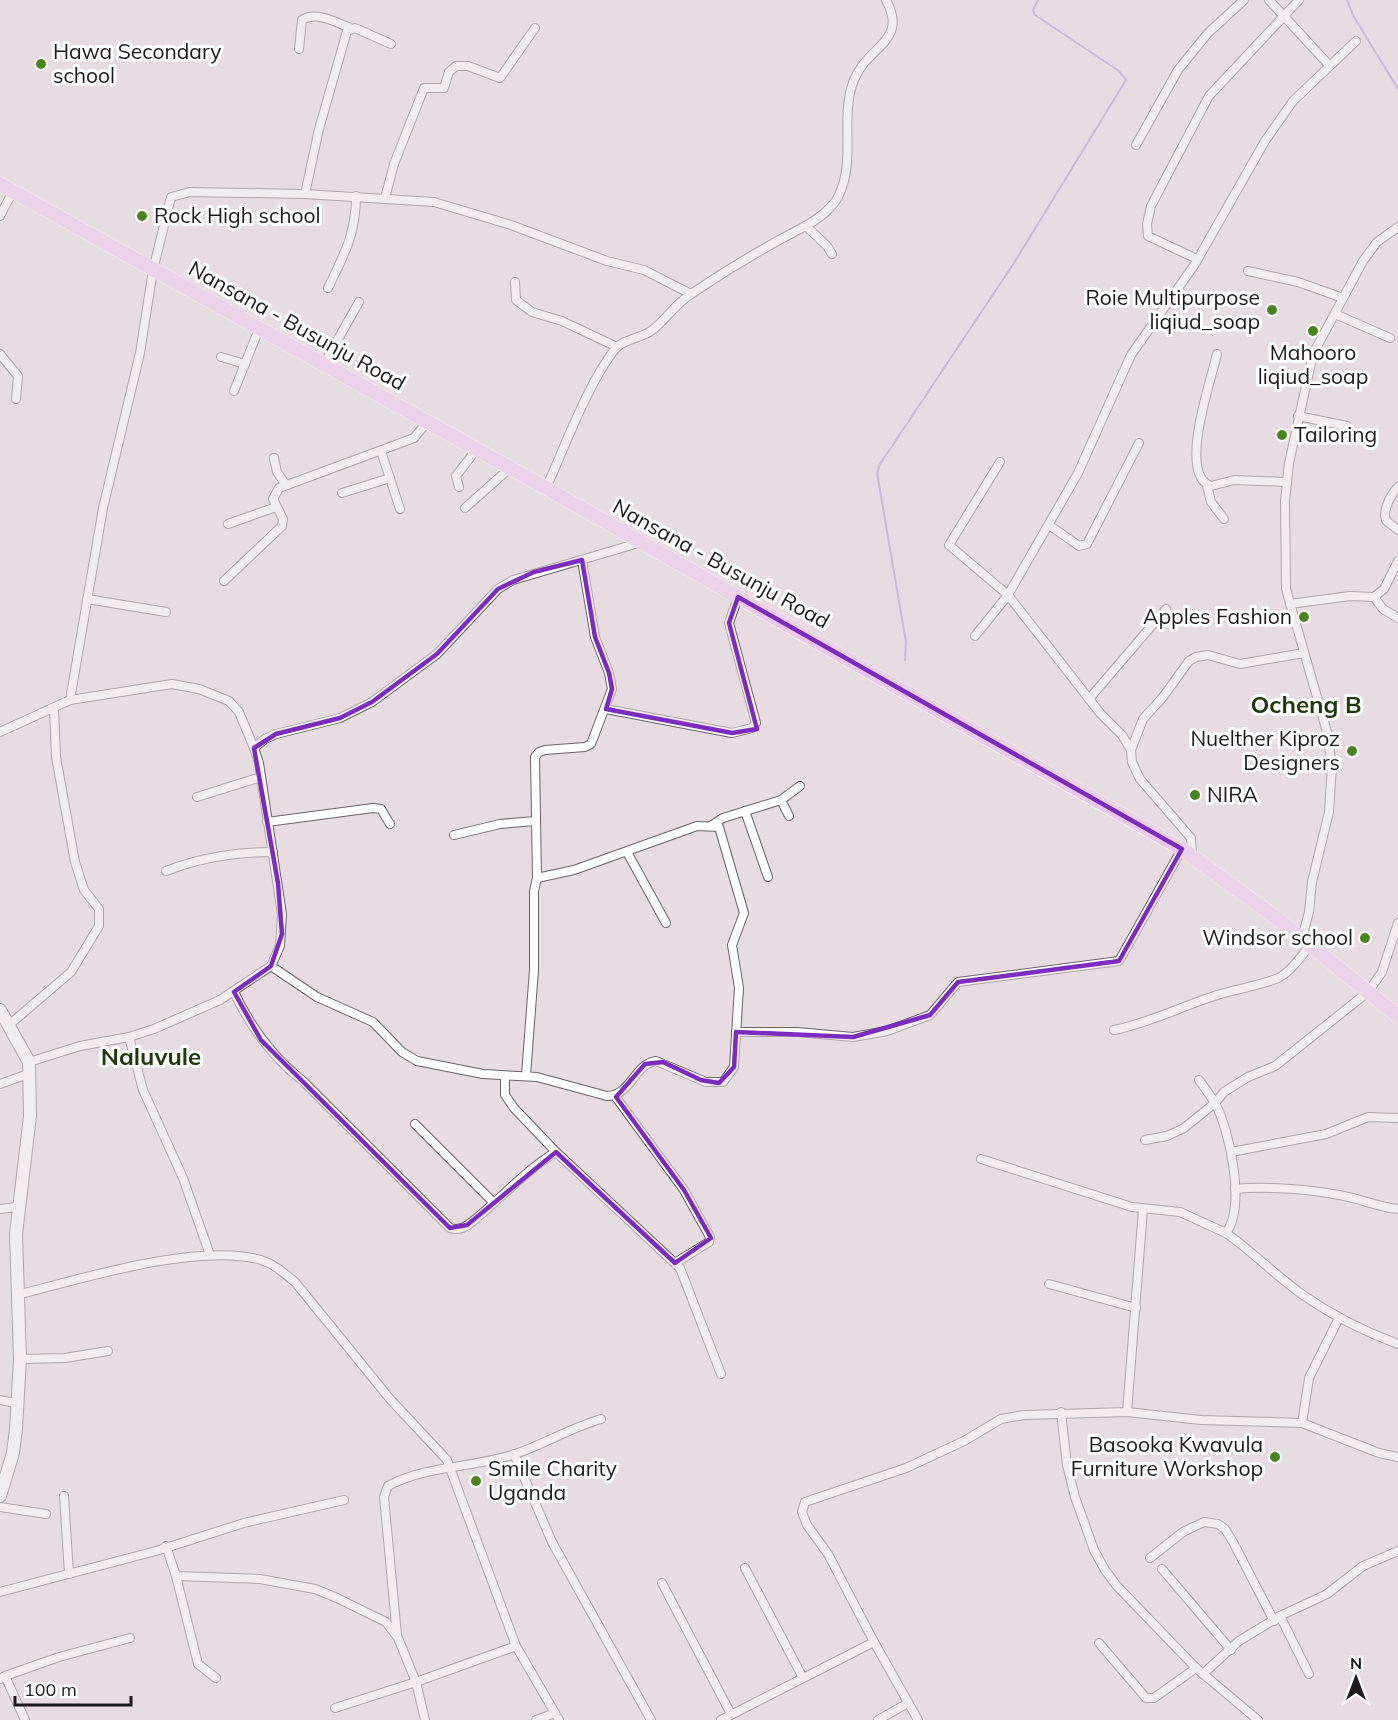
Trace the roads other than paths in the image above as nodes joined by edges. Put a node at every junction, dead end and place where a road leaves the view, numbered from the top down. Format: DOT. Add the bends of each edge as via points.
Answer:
graph roads {
  1 [pos="886,0"];
  2 [pos="1244,0"];
  3 [pos="1269,0"];
  4 [pos="1299,0"];
  5 [pos="1284,17"];
  6 [pos="350,28"];
  7 [pos="536,28"];
  8 [pos="1356,41"];
  9 [pos="391,44"];
  10 [pos="299,49"];
  11 [pos="1328,64"];
  12 [pos="1136,144"];
  13 [pos="0,184"];
  14 [pos="13,191"];
  15 [pos="305,194"];
  16 [pos="356,196"];
  17 [pos="385,198"];
  18 [pos="0,216"];
  19 [pos="806,226"];
  20 [pos="1398,227"];
  21 [pos="832,254"];
  22 [pos="1197,259"];
  23 [pos="153,270"];
  24 [pos="1248,271"];
  25 [pos="515,282"];
  26 [pos="328,288"];
  27 [pos="691,294"];
  28 [pos="1343,298"];
  29 [pos="359,303"];
  30 [pos="1335,314"];
  31 [pos="259,329"];
  32 [pos="1390,338"];
  33 [pos="617,347"];
  34 [pos="0,354"];
  35 [pos="1217,354"];
  36 [pos="221,357"];
  37 [pos="245,364"];
  38 [pos="324,364"];
  39 [pos="234,391"];
  40 [pos="16,399"];
  41 [pos="1298,416"];
  42 [pos="427,422"];
  43 [pos="1347,426"];
  44 [pos="1138,443"];
  45 [pos="476,450"];
  46 [pos="381,451"];
  47 [pos="274,458"];
  48 [pos="1000,462"];
  49 [pos="510,468"];
  50 [pos="390,478"];
  51 [pos="1287,482"];
  52 [pos="286,485"];
  53 [pos="1207,485"];
  54 [pos="459,487"];
  55 [pos="1398,487"];
  56 [pos="546,488"];
  57 [pos="342,493"];
  58 [pos="276,507"];
  59 [pos="465,508"];
  60 [pos="400,509"];
  61 [pos="1224,519"];
  62 [pos="228,524"];
  63 [pos="1049,525"];
  64 [pos="1398,530"];
  65 [pos="642,542"];
  66 [pos="582,560"];
  67 [pos="1398,561"];
  68 [pos="224,581"];
  69 [pos="1008,595"];
  70 [pos="738,597"];
  71 [pos="1374,597"];
  72 [pos="87,599"];
  73 [pos="1290,604"];
  74 [pos="1166,609"];
  75 [pos="166,612"];
  76 [pos="1398,618"];
  77 [pos="975,636"];
  78 [pos="1304,653"];
  79 [pos="1089,699"];
  80 [pos="70,700"];
  81 [pos="54,708"];
  82 [pos="606,709"];
  83 [pos="0,732"];
  84 [pos="254,748"];
  85 [pos="1131,750"];
  86 [pos="261,777"];
  87 [pos="800,786"];
  88 [pos="197,797"];
  89 [pos="781,800"];
  90 [pos="745,811"];
  91 [pos="789,816"];
  92 [pos="535,821"];
  93 [pos="267,822"];
  94 [pos="390,824"];
  95 [pos="712,825"];
  96 [pos="454,835"];
  97 [pos="273,852"];
  98 [pos="627,852"];
  99 [pos="1187,852"];
  100 [pos="166,872"];
  101 [pos="768,877"];
  102 [pos="537,878"];
  103 [pos="666,923"];
  104 [pos="1398,923"];
  105 [pos="1306,942"];
  106 [pos="272,966"];
  107 [pos="234,992"];
  108 [pos="1368,992"];
  109 [pos="0,1010"];
  110 [pos="1398,1016"];
  111 [pos="9,1026"];
  112 [pos="1114,1030"];
  113 [pos="736,1032"];
  114 [pos="129,1037"];
  115 [pos="28,1068"];
  116 [pos="526,1075"];
  117 [pos="505,1076"];
  118 [pos="1199,1080"];
  119 [pos="0,1084"];
  120 [pos="615,1096"];
  121 [pos="1215,1103"];
  122 [pos="1398,1118"];
  123 [pos="415,1124"];
  124 [pos="1146,1140"];
  125 [pos="556,1152"];
  126 [pos="1231,1152"];
  127 [pos="981,1159"];
  128 [pos="1235,1189"];
  129 [pos="492,1202"];
  130 [pos="17,1207"];
  131 [pos="0,1209"];
  132 [pos="1143,1209"];
  133 [pos="1398,1209"];
  134 [pos="1226,1233"];
  135 [pos="210,1255"];
  136 [pos="675,1263"];
  137 [pos="1049,1284"];
  138 [pos="17,1294"];
  139 [pos="1137,1308"];
  140 [pos="1339,1318"];
  141 [pos="1398,1344"];
  142 [pos="108,1351"];
  143 [pos="20,1359"];
  144 [pos="721,1374"];
  145 [pos="0,1400"];
  146 [pos="15,1403"];
  147 [pos="1060,1412"];
  148 [pos="1127,1412"];
  149 [pos="601,1419"];
  150 [pos="1302,1423"];
  151 [pos="514,1454"];
  152 [pos="1398,1457"];
  153 [pos="448,1467"];
  154 [pos="0,1496"];
  155 [pos="64,1496"];
  156 [pos="344,1500"];
  157 [pos="0,1507"];
  158 [pos="46,1514"];
  159 [pos="166,1546"];
  160 [pos="1398,1551"];
  161 [pos="1150,1558"];
  162 [pos="745,1568"];
  163 [pos="1162,1569"];
  164 [pos="69,1574"];
  165 [pos="176,1576"];
  166 [pos="662,1583"];
  167 [pos="0,1592"];
  168 [pos="1277,1618"];
  169 [pos="130,1638"];
  170 [pos="398,1638"];
  171 [pos="874,1642"];
  172 [pos="1099,1643"];
  173 [pos="516,1646"];
  174 [pos="1231,1650"];
  175 [pos="1200,1671"];
  176 [pos="1309,1674"];
  177 [pos="802,1676"];
  178 [pos="2,1678"];
  179 [pos="216,1678"];
  180 [pos="416,1682"];
  181 [pos="908,1703"];
  182 [pos="335,1708"];
  183 [pos="731,1714"];
  184 [pos="557,1716"];
  185 [pos="25,1720"];
  186 [pos="425,1720"];
  187 [pos="536,1720"];
  188 [pos="651,1720"];
  189 [pos="721,1720"];
  190 [pos="878,1720"];
  191 [pos="918,1720"];
  192 [pos="1258,1720"];
  1 -- 19 [label="street" via="893,28 862,65 852,86 843,183 827,211"];
  2 -- 12 [label="street" via="1208,33 1178,70"];
  3 -- 5 [label="street"];
  4 -- 5 [label="street"];
  5 -- 11 [label="street"];
  5 -- 22 [label="street" via="1209,96 1151,206 1148,236"];
  6 -- 9 [label="street"];
  6 -- 10 [label="street" via="333,20 306,17 302,20"];
  6 -- 15 [label="street" via="323,112"];
  7 -- 17 [label="street" via="500,78 468,66 456,66 449,72 444,88 424,88"];
  8 -- 11 [label="street"];
  11 -- 22 [label="street" via="1277,123"];
  13 -- 14 [label="main road, Nansana - Busunju Road"];
  14 -- 18 [label="street"];
  14 -- 23 [label="main road, Nansana - Busunju Road"];
  15 -- 16 [label="street"];
  15 -- 23 [label="street" via="190,192 171,197"];
  16 -- 17 [label="street"];
  16 -- 26 [label="street" via="352,238"];
  17 -- 27 [label="street" via="434,202 502,222 607,261 644,270"];
  19 -- 21 [label="street"];
  19 -- 27 [label="street"];
  20 -- 28 [label="street" via="1377,242"];
  22 -- 63 [label="street" via="1131,354 1095,437"];
  23 -- 31 [label="main road, Nansana - Busunju Road"];
  23 -- 72 [label="street" via="140,353 103,508"];
  24 -- 28 [label="street" via="1298,282"];
  25 -- 33 [label="street" via="516,300 531,312 562,321"];
  27 -- 33 [label="street" via="652,330"];
  28 -- 30 [label="street"];
  29 -- 38 [label="street"];
  30 -- 32 [label="street"];
  30 -- 41 [label="street" via="1313,354"];
  31 -- 37 [label="street"];
  31 -- 38 [label="main road, Nansana - Busunju Road"];
  33 -- 56 [label="street" via="590,393"];
  34 -- 40 [label="street" via="18,376"];
  35 -- 53 [label="street" via="1195,450"];
  36 -- 37 [label="street"];
  37 -- 39 [label="street"];
  38 -- 42 [label="main road, Nansana - Busunju Road"];
  41 -- 43 [label="street"];
  41 -- 51 [label="street"];
  42 -- 45 [label="main road, Nansana - Busunju Road"];
  42 -- 46 [label="street" via="414,438"];
  44 -- 63 [label="street" via="1087,544 1079,546"];
  45 -- 49 [label="main road, Nansana - Busunju Road"];
  45 -- 54 [label="street" via="456,476"];
  46 -- 50 [label="street"];
  46 -- 52 [label="street"];
  47 -- 52 [label="street"];
  48 -- 69 [label="street" via="949,544"];
  49 -- 56 [label="main road, Nansana - Busunju Road"];
  49 -- 59 [label="street"];
  50 -- 57 [label="street"];
  50 -- 60 [label="street"];
  51 -- 53 [label="street" via="1234,480"];
  51 -- 73 [label="street" via="1284,574"];
  52 -- 58 [label="street" via="273,495"];
  53 -- 61 [label="street" via="1211,502"];
  55 -- 64 [label="street" via="1386,516"];
  56 -- 65 [label="main road, Nansana - Busunju Road"];
  58 -- 62 [label="street"];
  58 -- 68 [label="street" via="283,519 282,526"];
  63 -- 69 [label="street"];
  65 -- 66 [label="street"];
  65 -- 70 [label="main road, Nansana - Busunju Road"];
  66 -- 82 [label="street" via="595,637 612,689"];
  66 -- 84 [label="street" via="534,572 498,589 437,654 372,702 340,718 276,734"];
  67 -- 71 [label="street" via="1384,589"];
  69 -- 77 [label="street"];
  69 -- 79 [label="street"];
  70 -- 82 [label="street" via="729,623 756,723 752,728 732,733"];
  70 -- 99 [label="main road, Nansana - Busunju Road"];
  71 -- 73 [label="street" via="1341,596"];
  71 -- 76 [label="street" via="1383,609"];
  72 -- 75 [label="street"];
  72 -- 80 [label="street"];
  73 -- 78 [label="street"];
  74 -- 79 [label="street"];
  78 -- 85 [label="street" via="1240,664 1208,655 1196,657 1143,718"];
  78 -- 105 [label="street" via="1327,732 1332,766 1329,812 1312,882"];
  79 -- 85 [label="street"];
  80 -- 81 [label="street"];
  80 -- 84 [label="street" via="157,684 199,689 234,706"];
  81 -- 83 [label="street"];
  81 -- 111 [label="street" via="56,757 75,862 84,890 99,909 99,926 70,972"];
  82 -- 92 [label="street" via="595,741 588,747 538,752 534,769"];
  84 -- 86 [label="street"];
  85 -- 99 [label="street" via="1140,779 1191,838"];
  86 -- 88 [label="street"];
  86 -- 93 [label="street"];
  87 -- 89 [label="street"];
  89 -- 90 [label="street"];
  89 -- 91 [label="street"];
  90 -- 95 [label="street"];
  90 -- 101 [label="street"];
  92 -- 96 [label="street" via="500,824"];
  92 -- 102 [label="street"];
  93 -- 94 [label="street" via="373,808 381,809"];
  93 -- 97 [label="street"];
  95 -- 98 [label="street" via="693,827"];
  95 -- 113 [label="street" via="722,833 744,913 732,945 739,988"];
  97 -- 100 [label="street" via="194,860"];
  97 -- 106 [label="street" via="282,934"];
  98 -- 102 [label="street"];
  98 -- 103 [label="street"];
  99 -- 105 [label="main road, Nansana - Busunju Road"];
  99 -- 113 [label="street" via="1119,961 958,982 930,1015 887,1031 853,1037"];
  102 -- 116 [label="street"];
  104 -- 108 [label="street" via="1382,972"];
  105 -- 108 [label="main road, Nansana - Busunju Road"];
  105 -- 112 [label="street" via="1279,977"];
  106 -- 107 [label="street"];
  106 -- 117 [label="street" via="317,997 373,1022 402,1052 417,1060"];
  107 -- 114 [label="street" via="199,1011"];
  107 -- 129 [label="street" via="246,1017 282,1065 304,1082 445,1225 455,1230 461,1228"];
  108 -- 110 [label="main road, Nansana - Busunju Road"];
  108 -- 121 [label="street" via="1275,1066 1240,1081"];
  109 -- 111 [label="street"];
  111 -- 115 [label="street"];
  113 -- 120 [label="street" via="734,1067 723,1082 700,1080 656,1060 645,1064"];
  114 -- 115 [label="street" via="96,1042"];
  114 -- 135 [label="street" via="143,1090 183,1178"];
  115 -- 119 [label="street"];
  115 -- 130 [label="street" via="27,1156"];
  116 -- 117 [label="street"];
  116 -- 120 [label="street"];
  117 -- 125 [label="street" via="505,1095"];
  118 -- 121 [label="street"];
  120 -- 136 [label="street" via="684,1190 710,1237 709,1242"];
  121 -- 124 [label="street" via="1184,1128"];
  121 -- 126 [label="street"];
  122 -- 126 [label="street" via="1368,1117 1326,1134"];
  123 -- 129 [label="street"];
  125 -- 129 [label="street"];
  125 -- 136 [label="street"];
  126 -- 128 [label="street"];
  127 -- 132 [label="street" via="1068,1189"];
  128 -- 133 [label="street" via="1255,1187 1340,1195"];
  128 -- 134 [label="street" via="1236,1204"];
  130 -- 131 [label="street"];
  130 -- 138 [label="street"];
  132 -- 134 [label="street" via="1180,1212"];
  132 -- 139 [label="street"];
  134 -- 140 [label="street" via="1304,1296"];
  135 -- 138 [label="street" via="112,1271"];
  135 -- 153 [label="street" via="263,1260 295,1282 390,1399 443,1454"];
  136 -- 144 [label="street"];
  137 -- 139 [label="street"];
  138 -- 143 [label="street"];
  139 -- 148 [label="street"];
  140 -- 141 [label="street"];
  140 -- 150 [label="street" via="1309,1378"];
  142 -- 143 [label="street" via="65,1358"];
  143 -- 146 [label="street"];
  145 -- 146 [label="street"];
  146 -- 154 [label="street" via="13,1453"];
  147 -- 148 [label="street"];
  147 -- 171 [label="street" via="1001,1419 906,1468 805,1502 802,1512 807,1525 828,1554"];
  147 -- 175 [label="street" via="1072,1486 1094,1550 1117,1586"];
  148 -- 150 [label="street" via="1201,1420"];
  149 -- 151 [label="street" via="573,1427"];
  150 -- 152 [label="street"];
  151 -- 153 [label="street"];
  151 -- 188 [label="street" via="552,1542"];
  153 -- 170 [label="street" via="394,1483 384,1492"];
  153 -- 173 [label="street"];
  155 -- 164 [label="street"];
  156 -- 159 [label="street"];
  157 -- 158 [label="street"];
  159 -- 164 [label="street"];
  159 -- 165 [label="street"];
  160 -- 168 [label="street" via="1368,1563 1327,1594"];
  161 -- 168 [label="street" via="1183,1532 1204,1522 1218,1524 1225,1528"];
  162 -- 177 [label="street"];
  163 -- 174 [label="street"];
  164 -- 167 [label="street"];
  165 -- 170 [label="street" via="252,1579 315,1589 386,1623"];
  165 -- 179 [label="street" via="198,1664"];
  166 -- 183 [label="street"];
  168 -- 174 [label="street"];
  168 -- 176 [label="street"];
  169 -- 178 [label="street" via="59,1657"];
  170 -- 180 [label="street"];
  171 -- 177 [label="street"];
  171 -- 181 [label="street"];
  172 -- 175 [label="street" via="1146,1698 1154,1698"];
  173 -- 180 [label="street"];
  173 -- 184 [label="street"];
  174 -- 175 [label="street"];
  175 -- 192 [label="street"];
  177 -- 183 [label="street"];
  178 -- 185 [label="street"];
  180 -- 182 [label="street"];
  180 -- 186 [label="street"];
  181 -- 190 [label="street"];
  181 -- 191 [label="street"];
  183 -- 189 [label="street"];
  184 -- 187 [label="street"];
}
